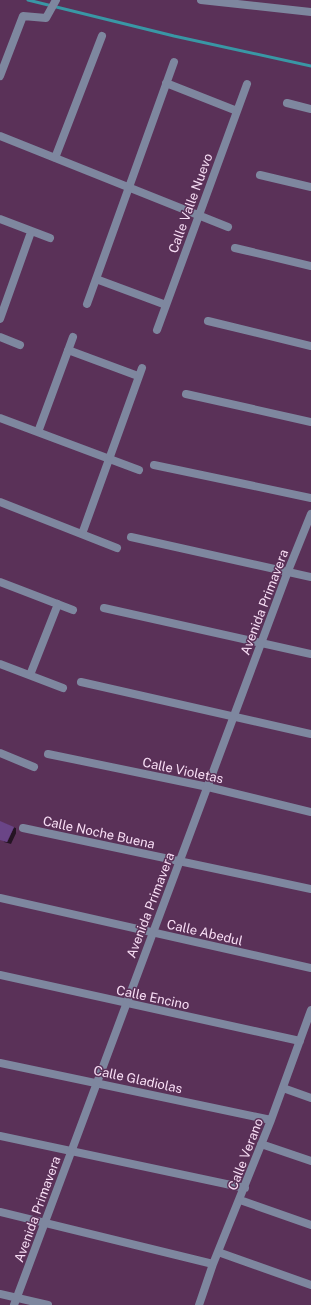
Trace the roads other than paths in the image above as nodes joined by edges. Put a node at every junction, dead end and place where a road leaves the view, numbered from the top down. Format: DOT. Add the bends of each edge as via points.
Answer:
graph roads {
  1 [pos="56,0"];
  2 [pos="201,0"];
  3 [pos="311,12"];
  4 [pos="102,36"];
  5 [pos="174,62"];
  6 [pos="0,76"];
  7 [pos="166,83"];
  8 [pos="247,84"];
  9 [pos="287,103"];
  10 [pos="311,109"];
  11 [pos="237,111"];
  12 [pos="0,136"];
  13 [pos="55,158"];
  14 [pos="260,175"];
  15 [pos="130,186"];
  16 [pos="311,187"];
  17 [pos="199,214"];
  18 [pos="0,219"];
  19 [pos="228,227"];
  20 [pos="31,232"];
  21 [pos="50,238"];
  22 [pos="236,248"];
  23 [pos="311,266"];
  24 [pos="96,279"];
  25 [pos="88,304"];
  26 [pos="166,305"];
  27 [pos="0,318"];
  28 [pos="208,321"];
  29 [pos="157,330"];
  30 [pos="0,337"];
  31 [pos="73,337"];
  32 [pos="20,345"];
  33 [pos="311,346"];
  34 [pos="68,350"];
  35 [pos="186,394"];
  36 [pos="0,418"];
  37 [pos="311,422"];
  38 [pos="38,432"];
  39 [pos="107,459"];
  40 [pos="154,465"];
  41 [pos="139,470"];
  42 [pos="311,498"];
  43 [pos="0,502"];
  44 [pos="311,514"];
  45 [pos="82,534"];
  46 [pos="131,537"];
  47 [pos="117,548"];
  48 [pos="288,571"];
  49 [pos="311,577"];
  50 [pos="0,582"];
  51 [pos="58,604"];
  52 [pos="104,608"];
  53 [pos="73,610"];
  54 [pos="261,643"];
  55 [pos="311,654"];
  56 [pos="0,664"];
  57 [pos="30,675"];
  58 [pos="81,682"];
  59 [pos="63,688"];
  60 [pos="234,717"];
  61 [pos="311,734"];
  62 [pos="0,753"];
  63 [pos="48,754"];
  64 [pos="34,767"];
  65 [pos="208,787"];
  66 [pos="311,812"];
  67 [pos="23,828"];
  68 [pos="179,861"];
  69 [pos="311,889"];
  70 [pos="0,898"];
  71 [pos="152,932"];
  72 [pos="311,968"];
  73 [pos="0,975"];
  74 [pos="125,1003"];
  75 [pos="311,1010"];
  76 [pos="300,1041"];
  77 [pos="0,1063"];
  78 [pos="96,1082"];
  79 [pos="283,1088"];
  80 [pos="311,1098"];
  81 [pos="271,1120"];
  82 [pos="0,1136"];
  83 [pos="261,1144"];
  84 [pos="71,1152"];
  85 [pos="311,1162"];
  86 [pos="244,1188"];
  87 [pos="240,1200"];
  88 [pos="0,1212"];
  89 [pos="45,1222"];
  90 [pos="311,1224"];
  91 [pos="218,1252"];
  92 [pos="213,1264"];
  93 [pos="311,1285"];
  94 [pos="0,1294"];
  95 [pos="16,1301"];
  96 [pos="48,1305"];
  97 [pos="199,1305"];
  1 -- 6 [label="street" via="46,18 23,16"];
  2 -- 3 [label="street"];
  4 -- 13 [label="street"];
  5 -- 7 [label="street"];
  7 -- 11 [label="street"];
  7 -- 15 [label="street"];
  8 -- 11 [label="street, Calle Valle Nuevo"];
  9 -- 10 [label="street"];
  11 -- 17 [label="street, Calle Valle Nuevo"];
  12 -- 13 [label="street"];
  13 -- 15 [label="street"];
  14 -- 16 [label="street"];
  15 -- 17 [label="street"];
  15 -- 24 [label="street"];
  17 -- 19 [label="street"];
  17 -- 26 [label="street, Calle Valle Nuevo"];
  18 -- 20 [label="street"];
  20 -- 21 [label="street"];
  20 -- 27 [label="street"];
  22 -- 23 [label="street"];
  24 -- 25 [label="street"];
  24 -- 26 [label="street"];
  26 -- 29 [label="street, Calle Valle Nuevo"];
  28 -- 33 [label="street"];
  30 -- 32 [label="street"];
  31 -- 34 [label="street"];
  34 -- 38 [label="street"];
  34 -- 39 [label="street" via="140,372"];
  35 -- 37 [label="street"];
  36 -- 38 [label="street"];
  38 -- 39 [label="street"];
  39 -- 41 [label="street"];
  39 -- 45 [label="street"];
  40 -- 42 [label="street"];
  43 -- 45 [label="street"];
  44 -- 48 [label="street, Avenida Primavera"];
  45 -- 47 [label="street"];
  46 -- 48 [label="street"];
  48 -- 49 [label="street"];
  48 -- 54 [label="street, Avenida Primavera"];
  50 -- 51 [label="street"];
  51 -- 53 [label="street"];
  51 -- 57 [label="street"];
  52 -- 54 [label="street"];
  54 -- 55 [label="street"];
  54 -- 60 [label="street, Avenida Primavera"];
  56 -- 57 [label="street"];
  57 -- 59 [label="street"];
  58 -- 60 [label="street"];
  60 -- 61 [label="street"];
  60 -- 65 [label="street, Avenida Primavera"];
  62 -- 64 [label="street"];
  63 -- 65 [label="street, Calle Violetas"];
  65 -- 66 [label="street, Calle Violetas"];
  65 -- 68 [label="street, Avenida Primavera"];
  67 -- 68 [label="street, Calle Noche Buena"];
  68 -- 69 [label="street, Calle Noche Buena"];
  68 -- 71 [label="street, Avenida Primavera"];
  70 -- 71 [label="street, Calle Abedul"];
  71 -- 72 [label="street, Calle Abedul"];
  71 -- 74 [label="street, Avenida Primavera"];
  73 -- 74 [label="street, Calle Encino"];
  74 -- 76 [label="street, Calle Encino"];
  74 -- 78 [label="street, Avenida Primavera"];
  75 -- 76 [label="street, Calle Verano"];
  76 -- 79 [label="street, Calle Verano"];
  77 -- 78 [label="street, Calle Gladiolas"];
  78 -- 81 [label="street, Calle Gladiolas"];
  78 -- 84 [label="street, Avenida Primavera"];
  79 -- 80 [label="street"];
  79 -- 81 [label="street, Calle Verano"];
  81 -- 83 [label="street, Calle Verano"];
  82 -- 84 [label="street"];
  83 -- 85 [label="street"];
  83 -- 86 [label="street, Calle Verano"];
  84 -- 86 [label="street"];
  84 -- 89 [label="street, Avenida Primavera"];
  86 -- 87 [label="street, Calle Verano"];
  87 -- 90 [label="street"];
  87 -- 91 [label="street, Calle Verano"];
  88 -- 89 [label="street"];
  89 -- 92 [label="street"];
  89 -- 95 [label="street, Avenida Primavera"];
  91 -- 92 [label="street, Calle Verano"];
  91 -- 93 [label="street"];
  92 -- 97 [label="street, Calle Verano"];
  94 -- 95 [label="street"];
  95 -- 96 [label="street"];
}
